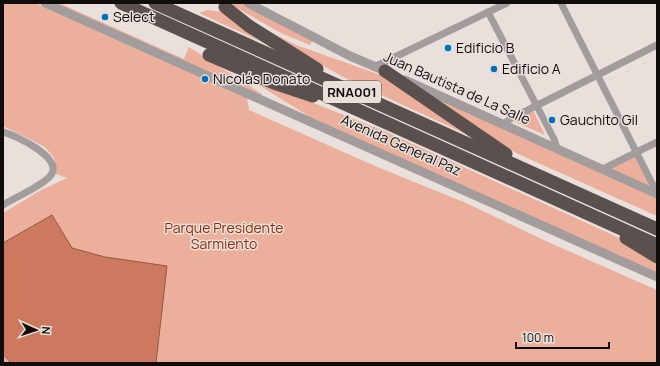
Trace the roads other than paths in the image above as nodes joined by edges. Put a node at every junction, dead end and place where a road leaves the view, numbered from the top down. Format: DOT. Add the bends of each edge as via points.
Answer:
graph roads {
  1 [pos="45,3"];
  2 [pos="121,3"];
  3 [pos="155,3"];
  4 [pos="248,3"];
  5 [pos="507,3"];
  6 [pos="561,3"];
  7 [pos="225,7"];
  8 [pos="488,12"];
  9 [pos="657,45"];
  10 [pos="209,55"];
  11 [pos="380,69"];
  12 [pos="597,75"];
  13 [pos="347,90"];
  14 [pos="346,104"];
  15 [pos="536,106"];
  16 [pos="504,124"];
  17 [pos="3,132"];
  18 [pos="657,142"];
  19 [pos="557,148"];
  20 [pos="636,152"];
  21 [pos="603,169"];
  22 [pos="548,181"];
  23 [pos="657,194"];
  24 [pos="3,205"];
  25 [pos="602,220"];
  26 [pos="657,229"];
  27 [pos="657,245"];
  28 [pos="657,258"];
  29 [pos="657,277"];
  1 -- 29 [label="street, Avenida General Paz"];
  2 -- 14 [label="highway, Avenida General Paz / RNA001"];
  3 -- 13 [label="highway, Avenida General Paz / RNA001"];
  4 -- 11 [label="street, Juan Bautista de La Salle"];
  5 -- 8 [label="street"];
  6 -- 12 [label="street"];
  7 -- 13 [label="highway" via="249,26"];
  8 -- 11 [label="street"];
  8 -- 15 [label="street"];
  9 -- 12 [label="street"];
  10 -- 14 [label="highway" via="300,93"];
  11 -- 16 [label="street, Juan Bautista de La Salle"];
  11 -- 22 [label="highway"];
  12 -- 15 [label="street"];
  12 -- 20 [label="street"];
  13 -- 22 [label="highway, Avenida General Paz / RNA001"];
  14 -- 25 [label="highway, Avenida General Paz / RNA001"];
  15 -- 16 [label="street"];
  15 -- 19 [label="street"];
  16 -- 19 [label="street, Juan Bautista de La Salle"];
  17 -- 24 [label="street" via="12,134 37,149 52,165 52,174 47,179"];
  18 -- 20 [label="street"];
  19 -- 21 [label="street, Juan Bautista de La Salle"];
  20 -- 21 [label="street"];
  20 -- 23 [label="street"];
  21 -- 23 [label="street, Juan Bautista de La Salle"];
  22 -- 26 [label="highway, Avenida General Paz / RNA001"];
  25 -- 27 [label="highway, Avenida General Paz / RNA001"];
  25 -- 28 [label="highway"];
}
